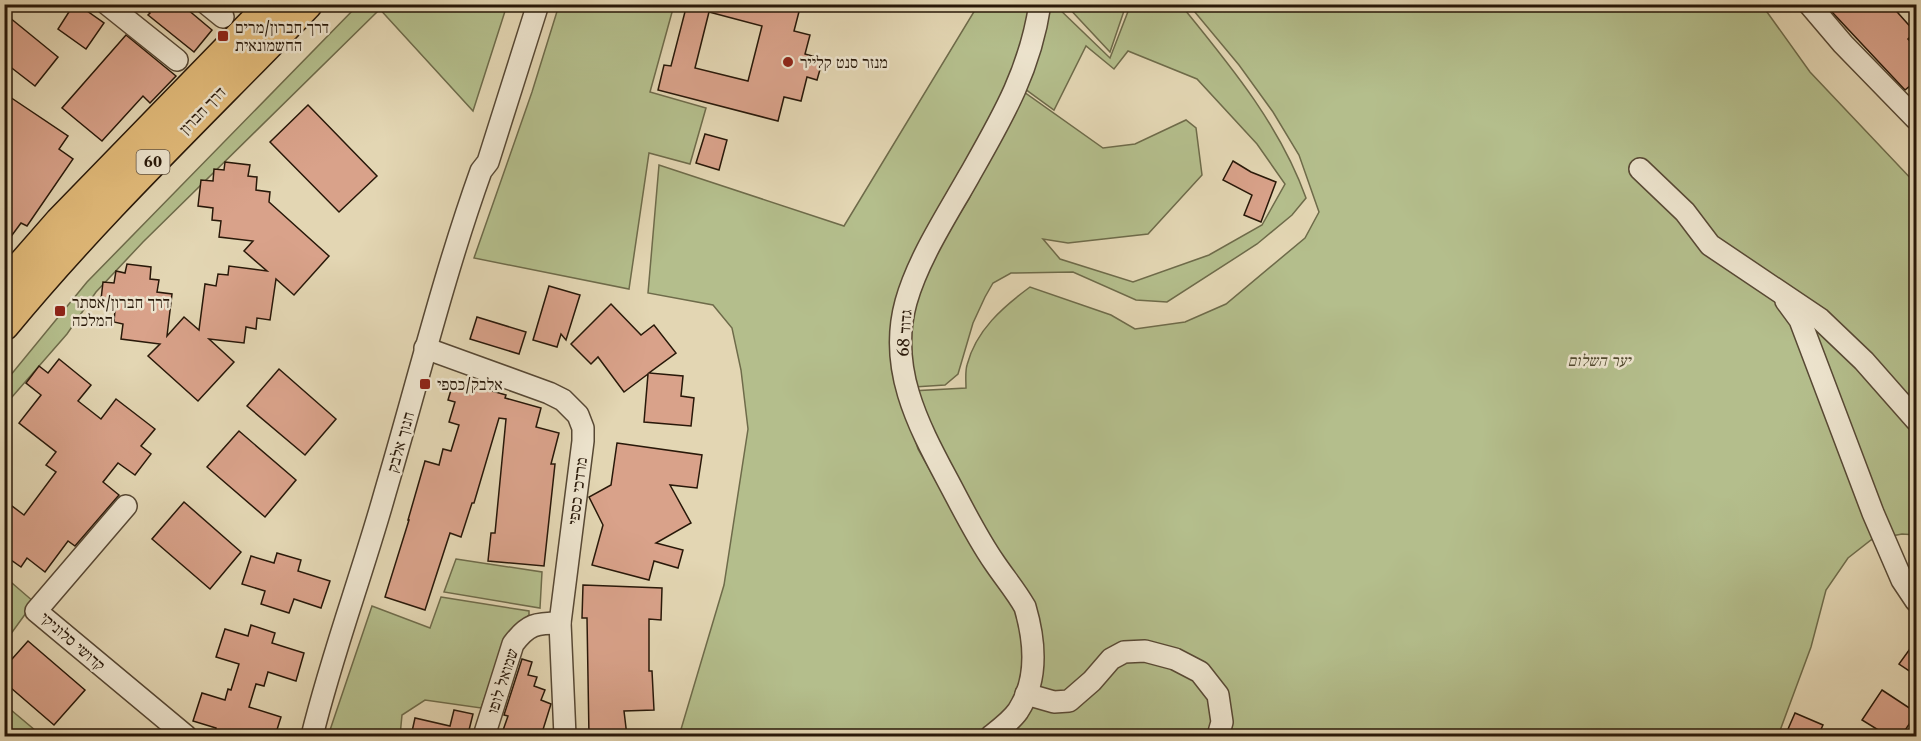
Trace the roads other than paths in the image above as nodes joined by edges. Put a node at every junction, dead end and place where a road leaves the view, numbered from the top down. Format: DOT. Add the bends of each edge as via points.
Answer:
graph roads {
  1 [pos="107,4"];
  2 [pos="272,4"];
  3 [pos="307,4"];
  4 [pos="524,4"];
  5 [pos="538,4"];
  6 [pos="1040,4"];
  7 [pos="1809,4"];
  8 [pos="177,60"];
  9 [pos="1917,119"];
  10 [pos="1640,169"];
  11 [pos="481,171"];
  12 [pos="4,286"];
  13 [pos="1779,291"];
  14 [pos="4,325"];
  15 [pos="425,348"];
  16 [pos="1917,420"];
  17 [pos="126,506"];
  18 [pos="1917,601"];
  19 [pos="560,623"];
  20 [pos="327,678"];
  21 [pos="1026,694"];
  22 [pos="186,736"];
  23 [pos="304,736"];
  24 [pos="312,736"];
  25 [pos="484,736"];
  26 [pos="565,736"];
  27 [pos="991,736"];
  28 [pos="1218,736"];
  1 -- 8 [label="street"];
  2 -- 12 [label="highway, דרך חברון / 60" via="60,222"];
  3 -- 14 [label="highway, דרך חברון / 60" via="198,113"];
  4 -- 11 [label="street, חנוך אלבק" via="478,153"];
  5 -- 11 [label="street, חנוך אלבק" via="488,162"];
  6 -- 21 [label="street, גדוד 68" via="1026,67 932,242 906,301 900,331 902,372 917,419 974,530 1025,607 1034,643 1033,670"];
  7 -- 9 [label="street"];
  10 -- 13 [label="street" via="1685,212 1710,245"];
  11 -- 15 [label="street, חנוך אלבק"];
  13 -- 16 [label="street" via="1820,319"];
  13 -- 18 [label="street" via="1800,320 1873,513 1902,580"];
  15 -- 19 [label="street, מרדכי כספי" via="549,393 578,415 583,435 582,466"];
  15 -- 20 [label="street, חנוך אלבק" via="387,489"];
  17 -- 22 [label="street, קדושי סלוניקי" via="36,611"];
  19 -- 25 [label="street, שמואל לופו" via="536,623 521,632 513,644"];
  19 -- 26 [label="street, מרדכי כספי"];
  20 -- 23 [label="street, חנוך אלבק"];
  20 -- 24 [label="street, חנוך אלבק"];
  21 -- 27 [label="street" via="1018,710"];
  21 -- 28 [label="street" via="1054,702 1069,701 1111,659 1124,652 1145,651 1175,658 1200,672 1218,695 1222,722"];
}
